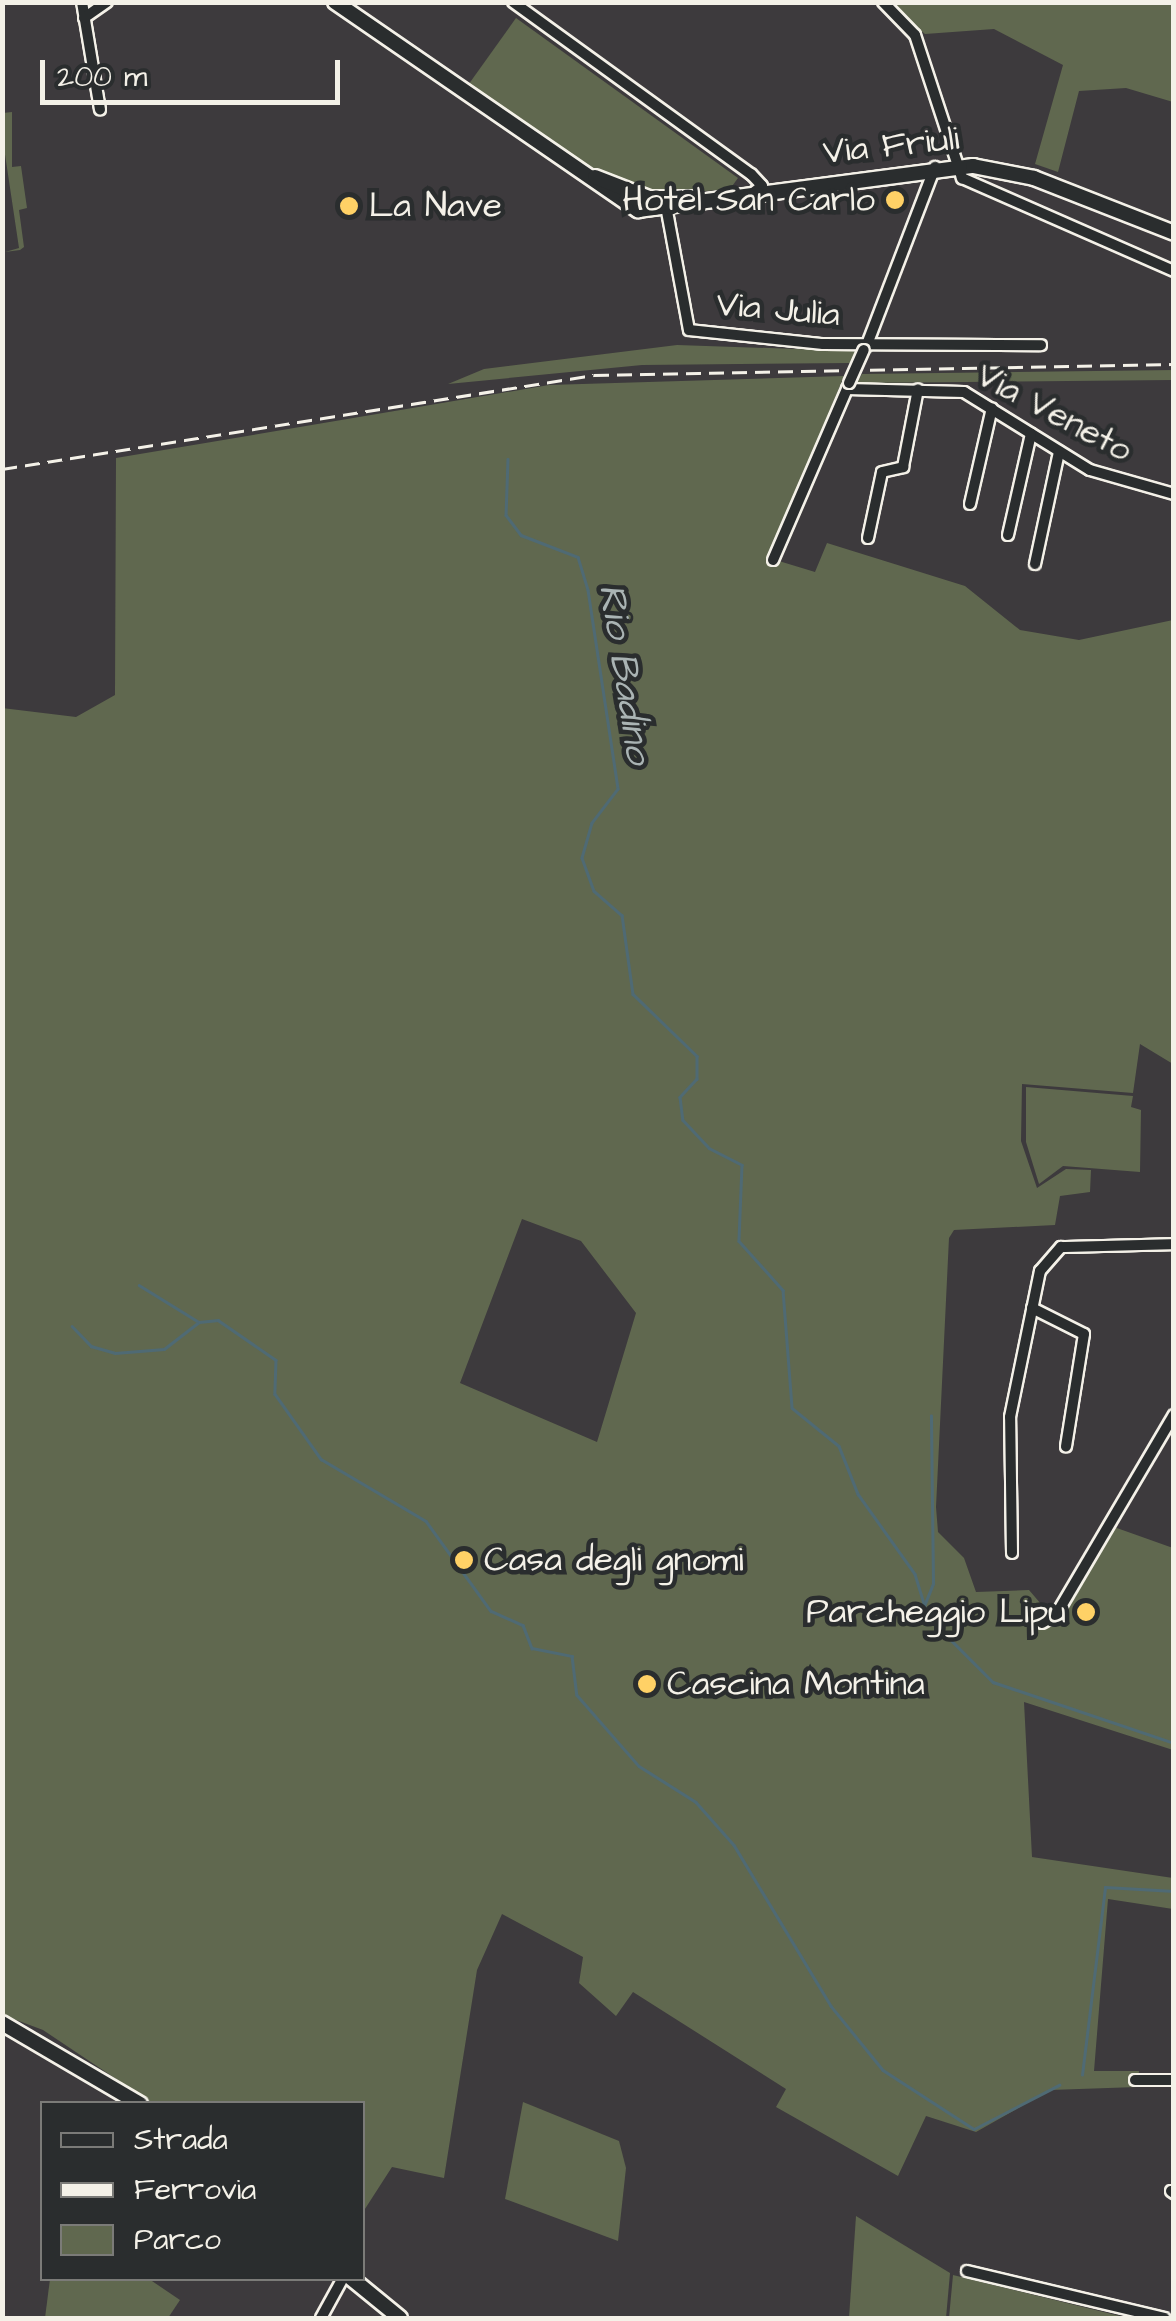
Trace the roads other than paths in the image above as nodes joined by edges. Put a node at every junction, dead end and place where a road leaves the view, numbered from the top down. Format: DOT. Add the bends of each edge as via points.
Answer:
graph roads {
  1 [pos="82,2"];
  2 [pos="107,2"];
  3 [pos="335,2"];
  4 [pos="513,2"];
  5 [pos="883,2"];
  6 [pos="84,18"];
  7 [pos="100,110"];
  8 [pos="936,166"];
  9 [pos="955,166"];
  10 [pos="762,190"];
  11 [pos="784,190"];
  12 [pos="709,200"];
  13 [pos="653,207"];
  14 [pos="1174,232"];
  15 [pos="1174,272"];
  16 [pos="1041,345"];
  17 [pos="866,347"];
  18 [pos="848,386"];
  19 [pos="918,389"];
  20 [pos="992,408"];
  21 [pos="1031,434"];
  22 [pos="1059,452"];
  23 [pos="1174,494"];
  24 [pos="970,504"];
  25 [pos="1008,534"];
  26 [pos="868,538"];
  27 [pos="773,560"];
  28 [pos="1035,564"];
  29 [pos="1174,1244"];
  30 [pos="1032,1308"];
  31 [pos="1174,1415"];
  32 [pos="1066,1447"];
  33 [pos="1012,1553"];
  34 [pos="1042,1623"];
  35 [pos="2,2023"];
  36 [pos="1135,2080"];
  37 [pos="1174,2080"];
  38 [pos="135,2101"];
  39 [pos="968,2271"];
  40 [pos="341,2281"];
  41 [pos="355,2281"];
  42 [pos="320,2318"];
  43 [pos="400,2318"];
  44 [pos="1164,2318"];
  1 -- 6 [label="street"];
  2 -- 6 [label="street"];
  3 -- 13 [label="street" via="607,196"];
  4 -- 10 [label="street"];
  5 -- 9 [label="street" via="918,41"];
  6 -- 7 [label="street"];
  8 -- 9 [label="street, Via Friuli"];
  8 -- 11 [label="street, Via Friuli"];
  8 -- 17 [label="street, Via Julia"];
  9 -- 14 [label="street, Via Friuli" via="1034,178"];
  9 -- 15 [label="street" via="974,186"];
  10 -- 11 [label="street, Via Friuli"];
  10 -- 12 [label="street, Via Friuli"];
  11 -- 12 [label="street, Via Friuli"];
  12 -- 13 [label="street, Via Friuli"];
  13 -- 17 [label="street, Via Julia" via="686,329"];
  16 -- 17 [label="street"];
  17 -- 18 [label="street, Via Julia, bridge"];
  18 -- 19 [label="street, Via Veneto"];
  18 -- 27 [label="street, Via Julia"];
  19 -- 20 [label="street, Via Veneto" via="961,391"];
  19 -- 26 [label="street" via="903,467 882,472"];
  20 -- 21 [label="street, Via Veneto"];
  20 -- 24 [label="street"];
  21 -- 22 [label="street, Via Veneto"];
  21 -- 25 [label="street"];
  22 -- 23 [label="street, Via Veneto"];
  22 -- 28 [label="street"];
  29 -- 30 [label="street" via="1060,1247 1040,1271"];
  30 -- 32 [label="street" via="1084,1334"];
  30 -- 33 [label="street" via="1010,1417"];
  31 -- 34 [label="street" via="1056,1615"];
  35 -- 38 [label="street"];
  36 -- 37 [label="street"];
  39 -- 44 [label="street"];
  40 -- 42 [label="street"];
  41 -- 43 [label="street"];
}
